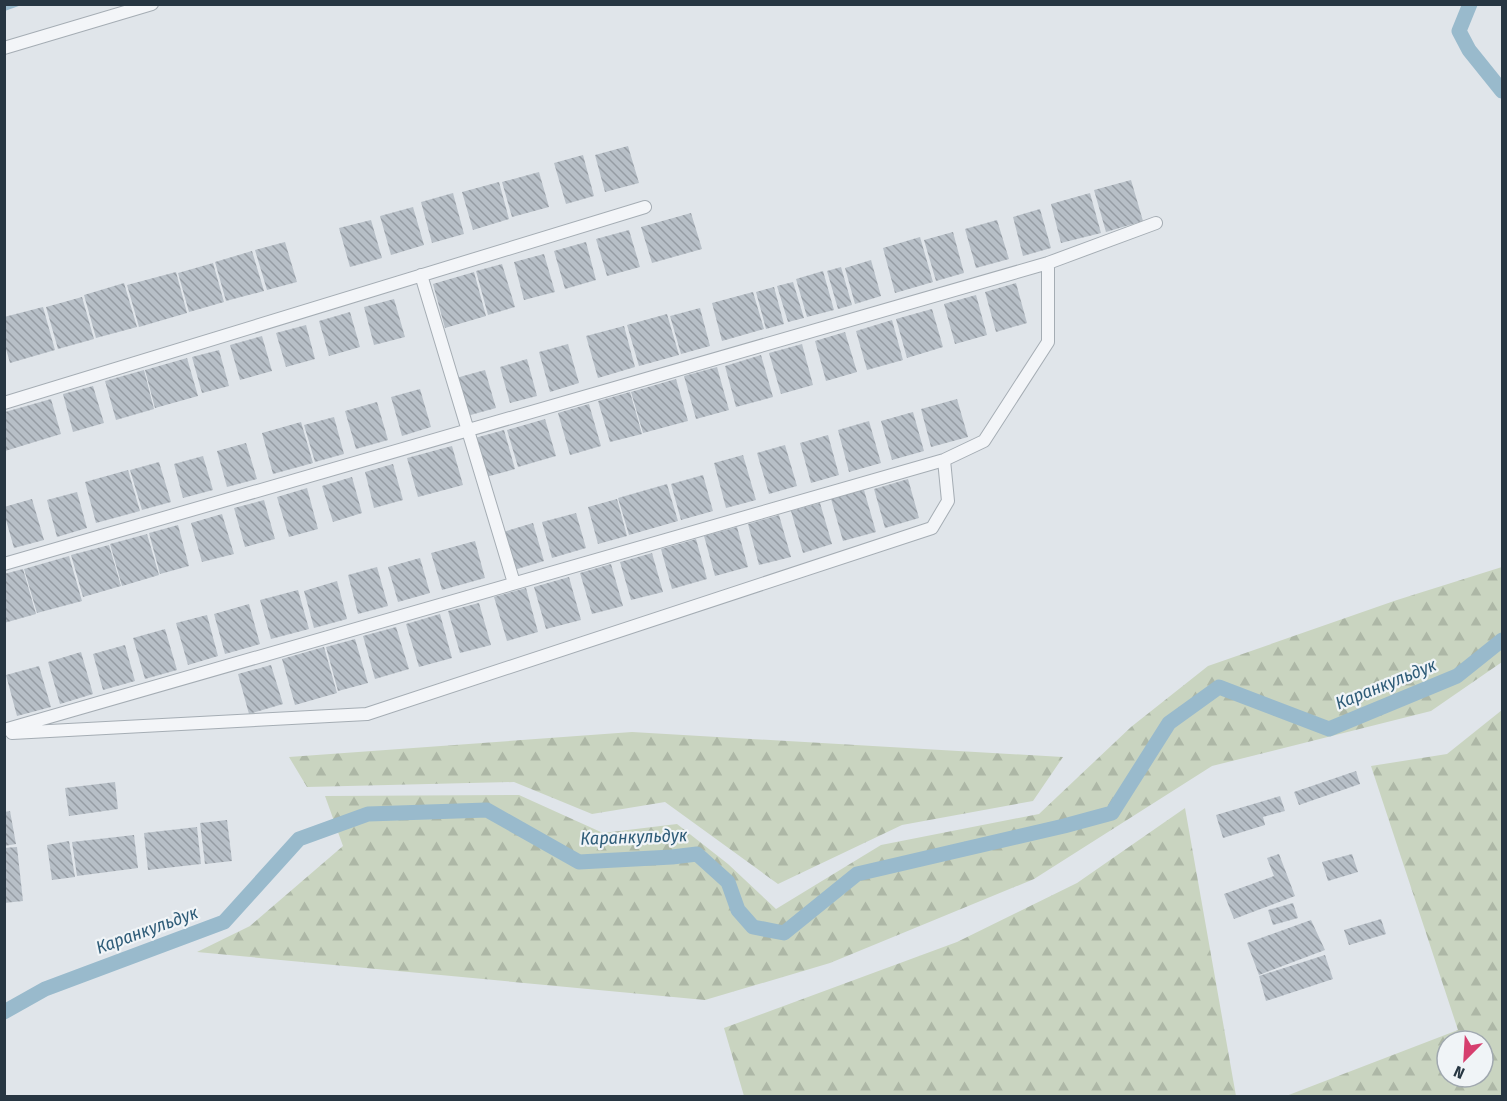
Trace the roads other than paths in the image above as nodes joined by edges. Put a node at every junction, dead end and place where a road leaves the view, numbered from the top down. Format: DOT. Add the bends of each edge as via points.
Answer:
graph roads {
  1 [pos="152,4"];
  2 [pos="4,48"];
  3 [pos="645,207"];
  4 [pos="1156,223"];
  5 [pos="1048,263"];
  6 [pos="421,275"];
  7 [pos="4,403"];
  8 [pos="468,430"];
  9 [pos="944,460"];
  10 [pos="4,564"];
  11 [pos="514,583"];
  12 [pos="4,732"];
  1 -- 2 [label="street"];
  3 -- 6 [label="street"];
  4 -- 5 [label="street"];
  5 -- 8 [label="street"];
  5 -- 9 [label="street" via="1048,342 984,441"];
  6 -- 7 [label="street"];
  6 -- 8 [label="street"];
  8 -- 10 [label="street"];
  8 -- 11 [label="street"];
  9 -- 11 [label="street"];
  9 -- 12 [label="street" via="948,501 932,528 367,714"];
  11 -- 12 [label="street"];
}
